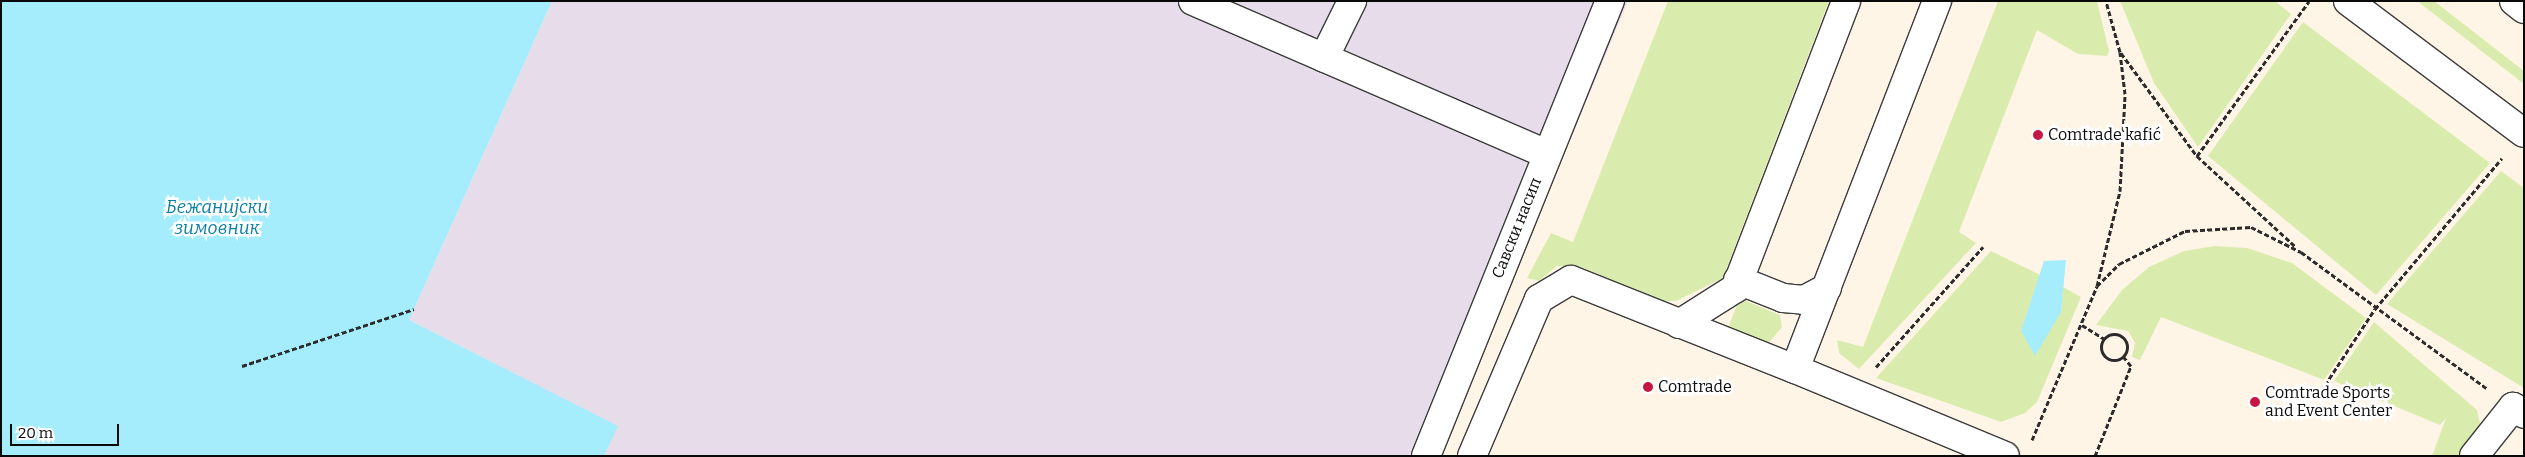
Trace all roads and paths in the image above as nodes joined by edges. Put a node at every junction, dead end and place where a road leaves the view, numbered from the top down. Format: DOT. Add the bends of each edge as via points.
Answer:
graph roads {
  1 [pos="1193,1"];
  2 [pos="1352,1"];
  3 [pos="1610,1"];
  4 [pos="1846,1"];
  5 [pos="1937,1"];
  6 [pos="2106,1"];
  7 [pos="2309,1"];
  8 [pos="2348,1"];
  9 [pos="2514,1"];
  10 [pos="2524,9"];
  11 [pos="2120,52"];
  12 [pos="1324,58"];
  13 [pos="2523,133"];
  14 [pos="1546,154"];
  15 [pos="2197,156"];
  16 [pos="1983,247"];
  17 [pos="2301,252"];
  18 [pos="1738,280"];
  19 [pos="2097,286"];
  20 [pos="1827,288"];
  21 [pos="414,308"];
  22 [pos="2375,309"];
  23 [pos="1679,324"];
  24 [pos="2082,325"];
  25 [pos="2104,339"];
  26 [pos="2123,356"];
  27 [pos="242,366"];
  28 [pos="1795,369"];
  29 [pos="2325,385"];
  30 [pos="1854,392"];
  31 [pos="2518,410"];
  32 [pos="2017,452"];
  33 [pos="1426,456"];
  34 [pos="1472,456"];
  35 [pos="2095,456"];
  36 [pos="2474,456"];
  1 -- 12 [label="lane"];
  2 -- 12 [label="lane"];
  3 -- 14 [label="lane, Савски насип"];
  4 -- 18 [label="lane"];
  5 -- 20 [label="lane"];
  6 -- 11 [label="path"];
  7 -- 15 [label="path"];
  8 -- 13 [label="lane"];
  9 -- 10 [label="lane"];
  11 -- 15 [label="path"];
  11 -- 19 [label="path" via="2125,94 2120,191"];
  12 -- 14 [label="lane"];
  13 -- 22 [label="path"];
  14 -- 33 [label="lane, Савски насип"];
  15 -- 17 [label="path"];
  16 -- 30 [label="path"];
  17 -- 19 [label="path" via="2251,227 2185,231 2119,264"];
  17 -- 22 [label="path"];
  18 -- 20 [label="lane" via="1783,298 1804,300"];
  18 -- 23 [label="lane" via="1736,288"];
  19 -- 24 [label="path"];
  20 -- 28 [label="lane"];
  21 -- 27 [label="path"];
  22 -- 29 [label="path"];
  22 -- 31 [label="path"];
  23 -- 28 [label="lane"];
  23 -- 34 [label="lane" via="1587,284 1571,280 1553,287 1539,299"];
  24 -- 25 [label="path"];
  24 -- 32 [label="path"];
  25 -- 26 [label="path" via="2100,349 2104,356 2112,360"];
  25 -- 26 [label="path" via="2122,336 2127,348"];
  26 -- 35 [label="path" via="2132,366"];
  28 -- 30 [label="lane"];
  30 -- 32 [label="lane"];
  31 -- 36 [label="lane"];
}
